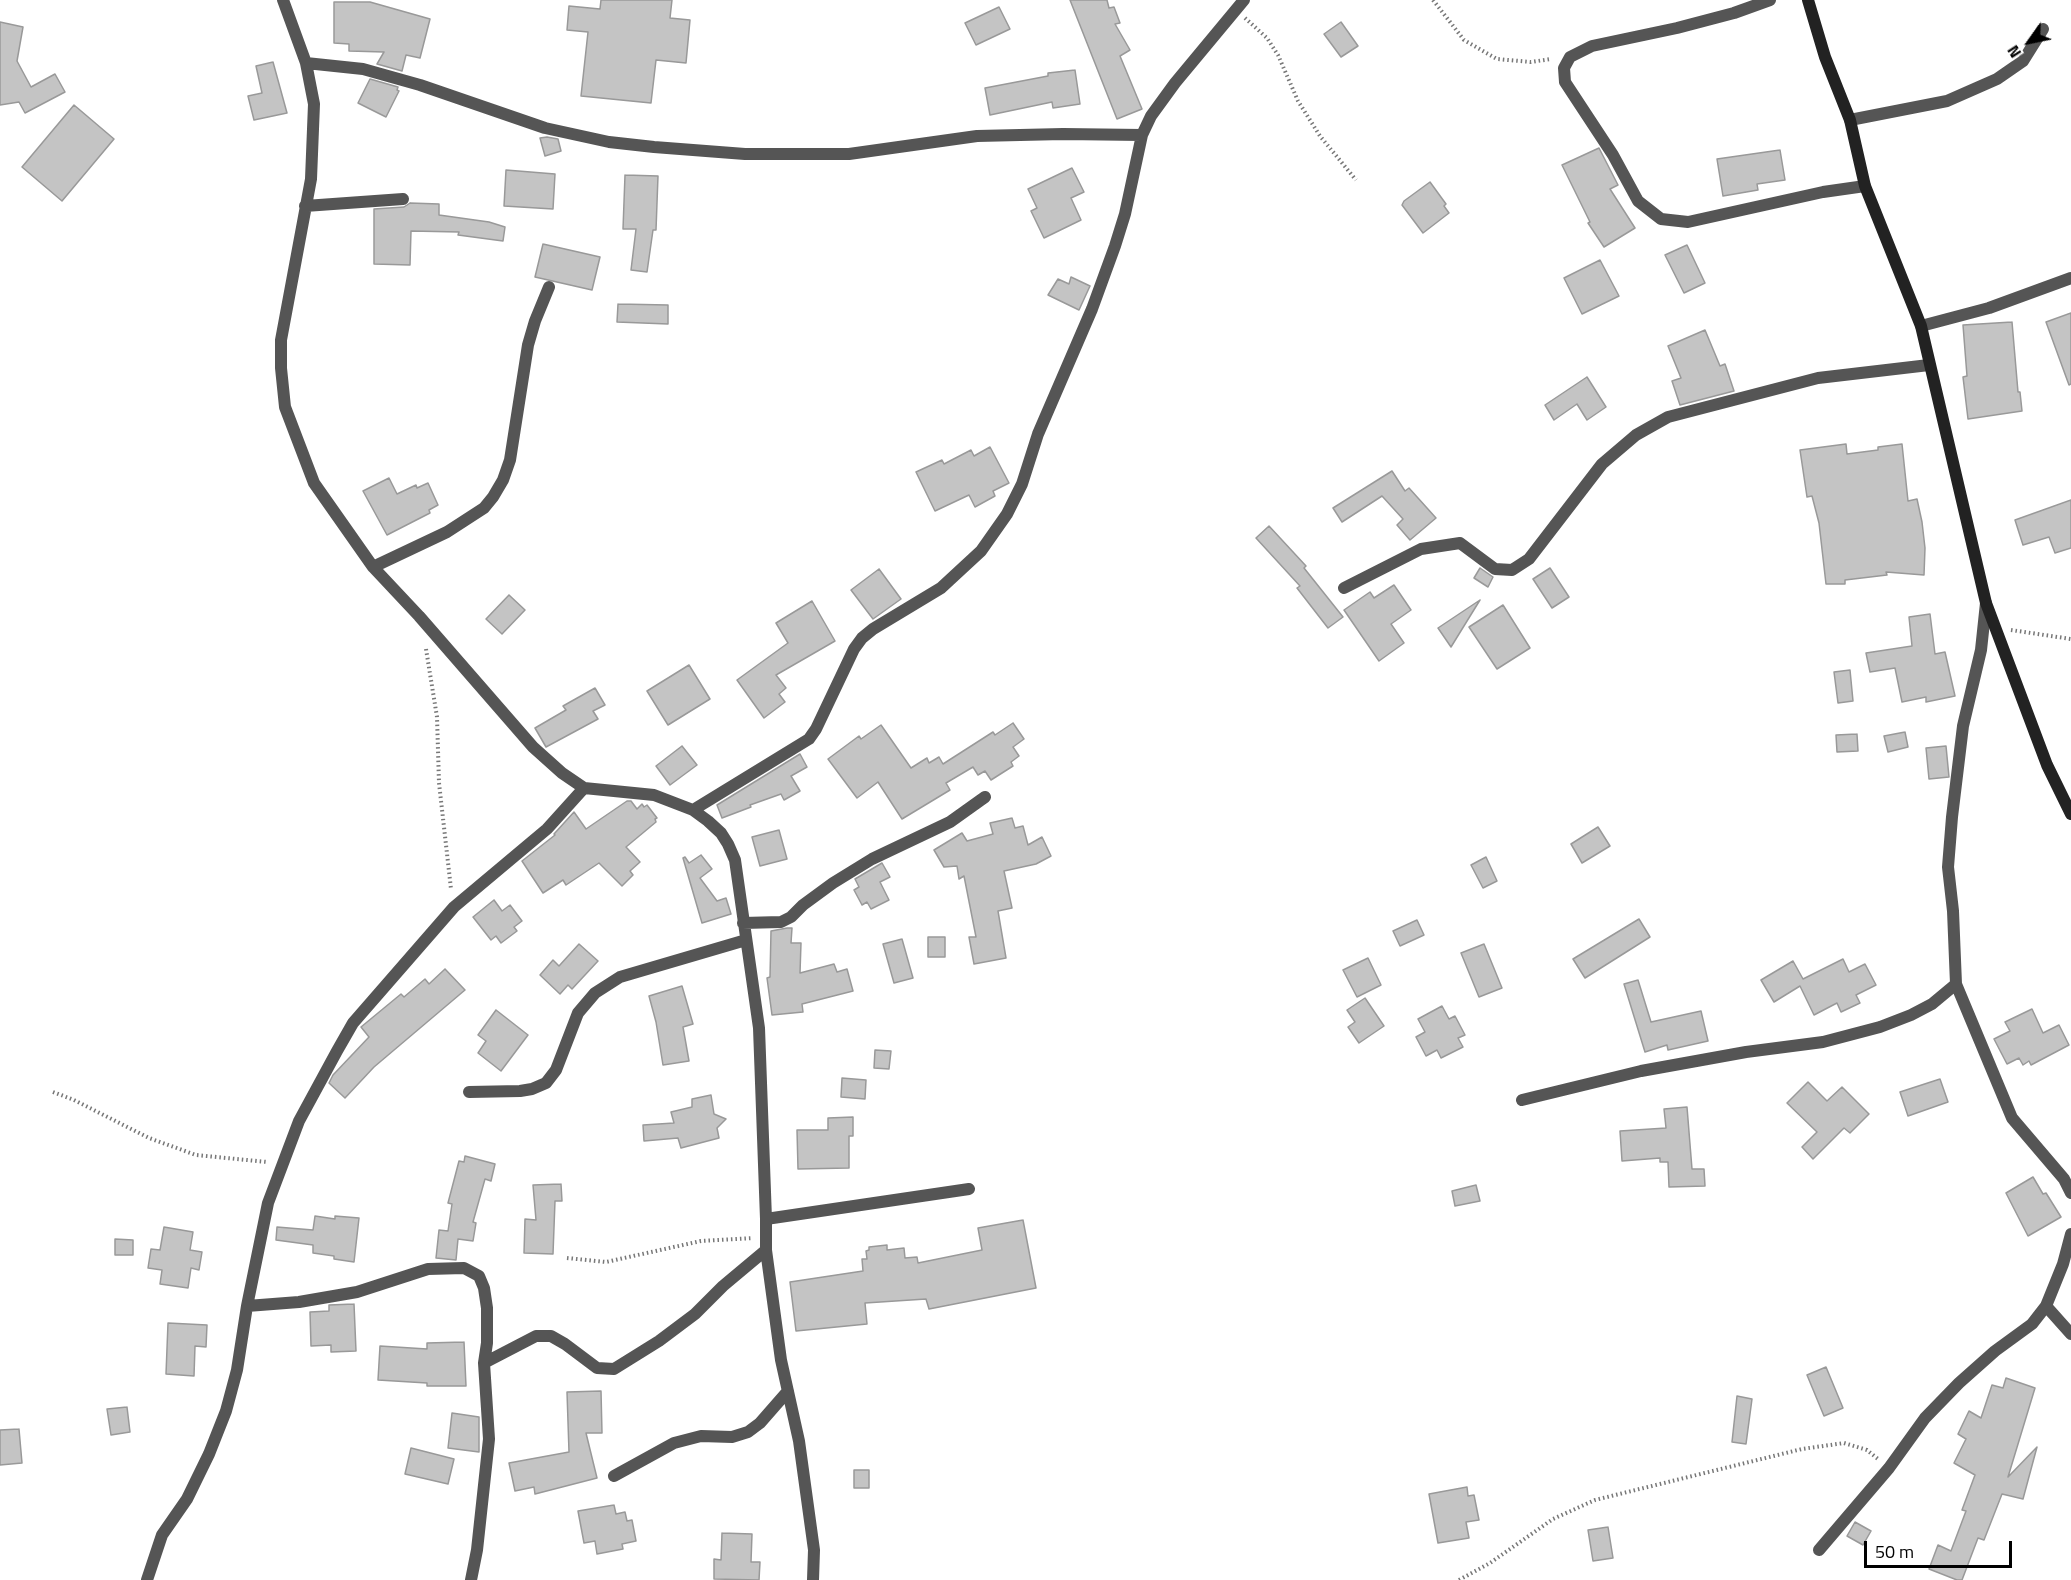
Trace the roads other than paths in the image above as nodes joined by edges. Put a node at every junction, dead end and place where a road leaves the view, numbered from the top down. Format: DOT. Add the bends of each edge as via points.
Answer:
graph roads {
  1 [pos="282,0"];
  2 [pos="1770,0"];
  3 [pos="1808,0"];
  4 [pos="1240,5"];
  5 [pos="2043,29"];
  6 [pos="306,63"];
  7 [pos="1850,120"];
  8 [pos="1142,135"];
  9 [pos="1865,186"];
  10 [pos="403,199"];
  11 [pos="305,206"];
  12 [pos="2071,278"];
  13 [pos="549,287"];
  14 [pos="1921,326"];
  15 [pos="1929,365"];
  16 [pos="374,567"];
  17 [pos="1344,588"];
  18 [pos="1986,603"];
  19 [pos="584,788"];
  20 [pos="985,797"];
  21 [pos="693,810"];
  22 [pos="2071,814"];
  23 [pos="743,923"];
  24 [pos="746,940"];
  25 [pos="1956,984"];
  26 [pos="469,1092"];
  27 [pos="1522,1100"];
  28 [pos="969,1189"];
  29 [pos="2071,1193"];
  30 [pos="766,1219"];
  31 [pos="2071,1234"];
  32 [pos="766,1244"];
  33 [pos="247,1306"];
  34 [pos="2046,1306"];
  35 [pos="2071,1334"];
  36 [pos="484,1363"];
  37 [pos="788,1391"];
  38 [pos="614,1476"];
  39 [pos="1819,1550"];
  40 [pos="147,1580"];
  41 [pos="471,1580"];
  42 [pos="813,1580"];
  1 -- 6 [label="street"];
  2 -- 9 [label="street" via="1592,46 1570,57 1564,68 1565,82 1638,201 1661,219 1688,222"];
  3 -- 7 [label="street"];
  4 -- 8 [label="street" via="1175,83"];
  5 -- 7 [label="street" via="2024,62 1997,79 1947,101"];
  6 -- 8 [label="street" via="363,69 545,128 654,147 745,154 849,154 977,136"];
  6 -- 11 [label="street" via="314,104 311,179"];
  7 -- 9 [label="street"];
  8 -- 21 [label="street" via="1115,246 1007,514 981,551 941,588 862,638 809,739"];
  9 -- 14 [label="street"];
  10 -- 11 [label="street"];
  11 -- 16 [label="street" via="281,340 285,407 314,483"];
  12 -- 14 [label="street" via="1989,308"];
  13 -- 16 [label="street" via="528,345 504,480 484,508 447,532"];
  14 -- 15 [label="street"];
  15 -- 17 [label="street" via="1818,378 1668,417 1636,435 1602,464 1529,559 1512,570 1495,569 1460,543 1421,549"];
  15 -- 18 [label="street"];
  16 -- 19 [label="street" via="533,747"];
  18 -- 22 [label="street" via="2047,765"];
  18 -- 25 [label="street" via="1981,650 1963,726 1948,867"];
  19 -- 21 [label="street" via="654,795"];
  19 -- 33 [label="street" via="547,829 454,907 353,1023 299,1121 268,1203"];
  20 -- 23 [label="street" via="950,822 833,882 791,917 781,922"];
  21 -- 23 [label="street" via="721,834 732,852"];
  23 -- 24 [label="street"];
  24 -- 26 [label="street" via="620,976 595,993 578,1013 556,1070 546,1083 520,1091"];
  24 -- 30 [label="street" via="759,1028"];
  25 -- 27 [label="street" via="1932,1004 1880,1027 1823,1042 1641,1071"];
  25 -- 29 [label="street" via="2012,1118 2064,1179"];
  28 -- 30 [label="street"];
  30 -- 32 [label="street"];
  31 -- 34 [label="street"];
  32 -- 36 [label="street" via="695,1314 614,1369 597,1368 551,1335 536,1336"];
  32 -- 37 [label="street"];
  33 -- 36 [label="street" via="357,1292 428,1269 464,1268 478,1276 484,1288"];
  33 -- 40 [label="street" via="226,1411 187,1499 162,1536"];
  34 -- 35 [label="street"];
  34 -- 39 [label="street" via="2032,1324 1995,1351 1925,1418 1889,1468"];
  36 -- 41 [label="street" via="489,1439"];
  37 -- 38 [label="street" via="748,1432 674,1443"];
  37 -- 42 [label="street" via="806,1490"];
}
